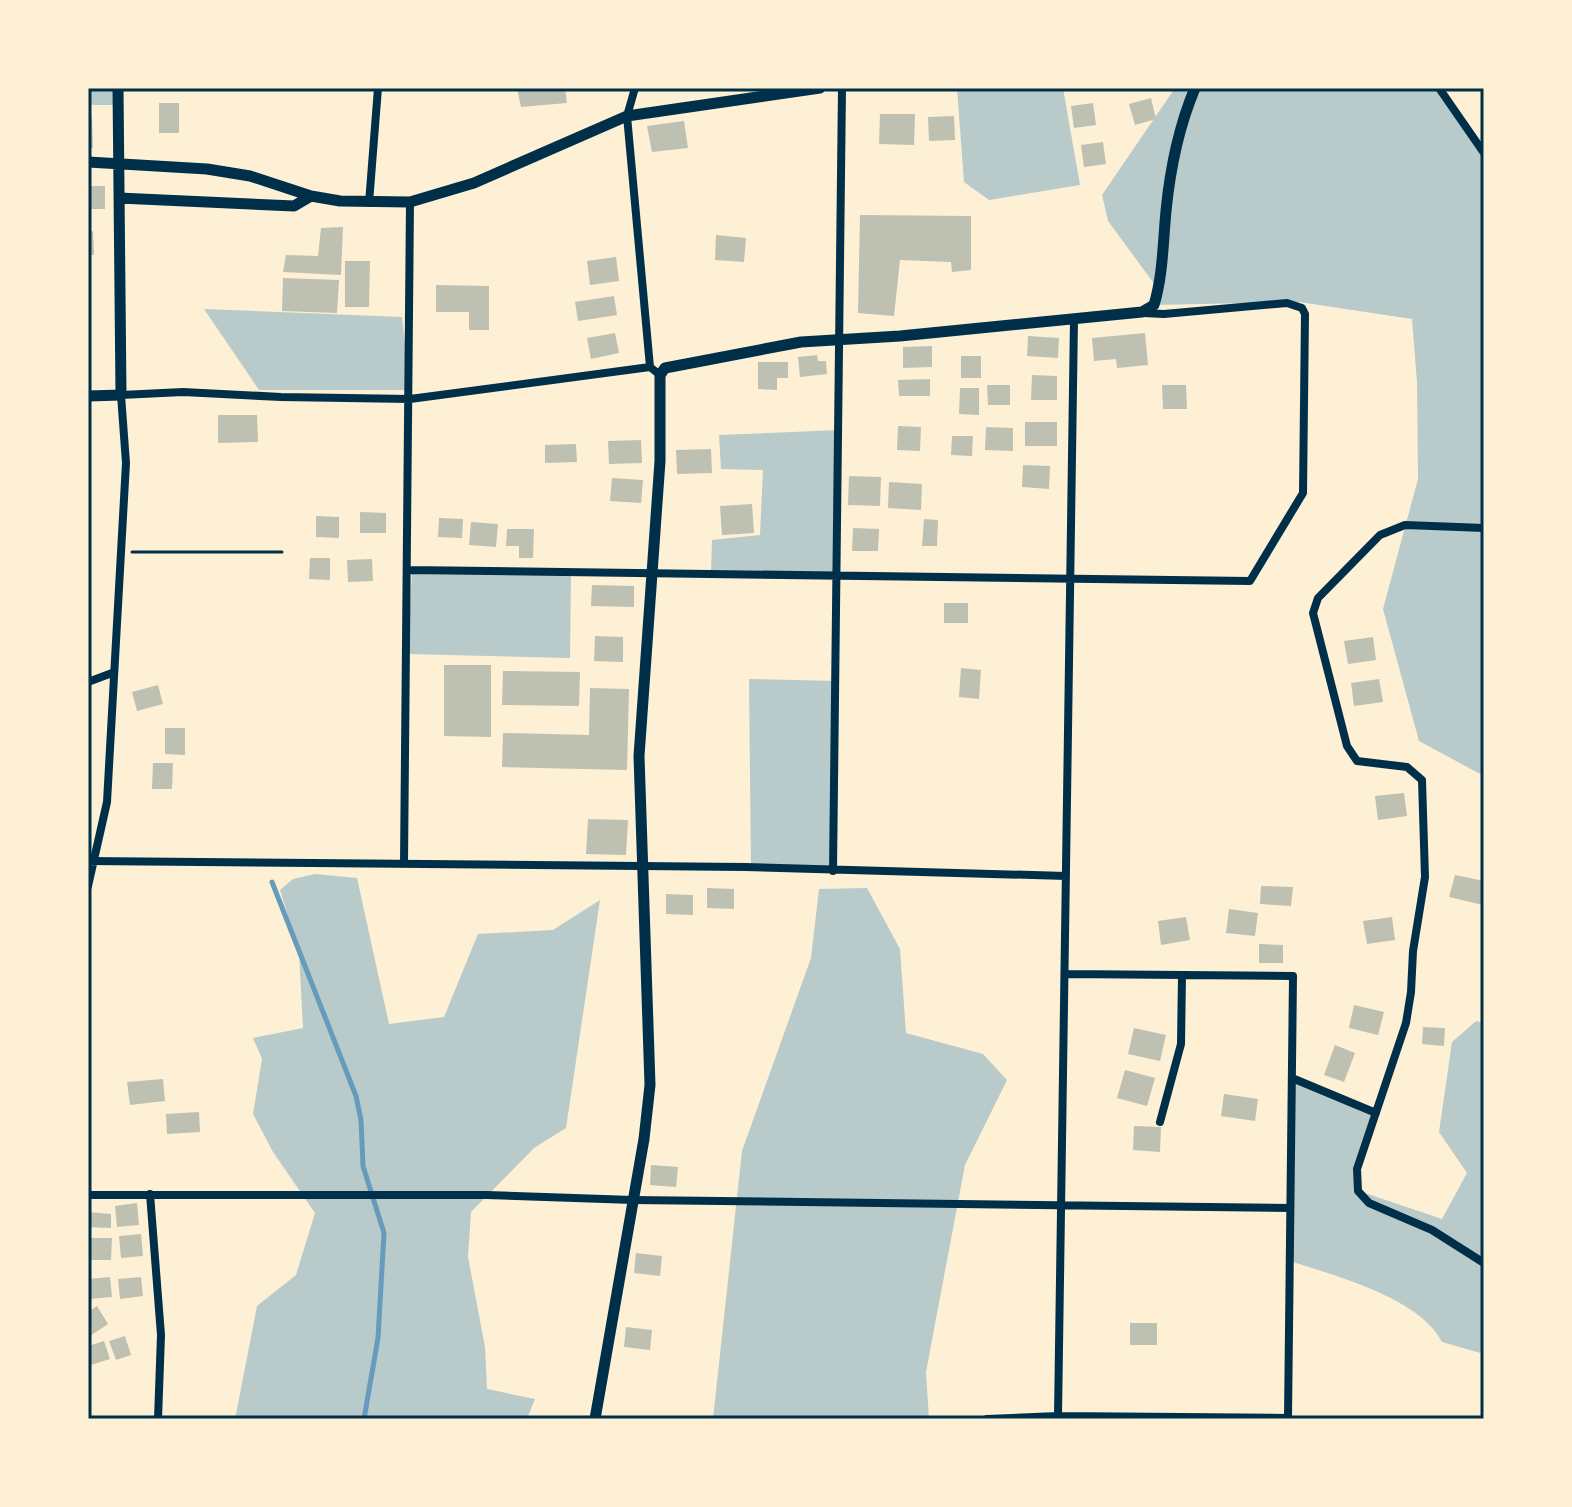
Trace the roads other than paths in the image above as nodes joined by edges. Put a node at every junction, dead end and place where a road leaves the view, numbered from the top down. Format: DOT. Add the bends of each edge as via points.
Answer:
graph roads {
  1 [pos="118,88"];
  2 [pos="378,88"];
  3 [pos="635,88"];
  4 [pos="820,88"];
  5 [pos="842,88"];
  6 [pos="1195,88"];
  7 [pos="1439,88"];
  8 [pos="627,116"];
  9 [pos="1484,153"];
  10 [pos="88,162"];
  11 [pos="119,162"];
  12 [pos="311,196"];
  13 [pos="119,198"];
  14 [pos="410,202"];
  15 [pos="369,203"];
  16 [pos="1142,312"];
  17 [pos="1074,319"];
  18 [pos="840,339"];
  19 [pos="650,367"];
  20 [pos="660,375"];
  21 [pos="121,395"];
  22 [pos="88,396"];
  23 [pos="410,399"];
  24 [pos="1484,528"];
  25 [pos="408,570"];
  26 [pos="653,572"];
  27 [pos="837,575"];
  28 [pos="1070,579"];
  29 [pos="112,673"];
  30 [pos="88,682"];
  31 [pos="91,860"];
  32 [pos="404,864"];
  33 [pos="641,868"];
  34 [pos="833,871"];
  35 [pos="1066,876"];
  36 [pos="88,886"];
  37 [pos="1065,974"];
  38 [pos="1182,975"];
  39 [pos="1292,1078"];
  40 [pos="1376,1113"];
  41 [pos="1160,1122"];
  42 [pos="150,1194"];
  43 [pos="88,1195"];
  44 [pos="633,1200"];
  45 [pos="1061,1206"];
  46 [pos="1290,1208"];
  47 [pos="1484,1263"];
  48 [pos="1058,1416"];
  49 [pos="158,1419"];
  50 [pos="595,1419"];
  51 [pos="987,1419"];
  1 -- 11 [label="street"];
  2 -- 15 [label="street"];
  3 -- 8 [label="street"];
  4 -- 8 [label="street"];
  5 -- 18 [label="street"];
  6 -- 16 [label="street" via="1166,206 1159,289 1154,305"];
  7 -- 9 [label="street"];
  8 -- 14 [label="street" via="474,183"];
  8 -- 19 [label="street"];
  10 -- 11 [label="street"];
  11 -- 12 [label="street" via="241,174"];
  11 -- 13 [label="street"];
  12 -- 13 [label="street" via="294,206"];
  12 -- 15 [label="street"];
  13 -- 21 [label="street"];
  14 -- 15 [label="street"];
  14 -- 23 [label="street"];
  16 -- 17 [label="street"];
  16 -- 28 [label="street" via="1287,303 1302,308 1303,493 1250,581"];
  17 -- 18 [label="street"];
  17 -- 28 [label="street"];
  18 -- 20 [label="street" via="665,368"];
  18 -- 27 [label="street"];
  19 -- 20 [label="street"];
  19 -- 23 [label="street"];
  20 -- 26 [label="street"];
  21 -- 22 [label="street"];
  21 -- 23 [label="street"];
  21 -- 29 [label="street" via="126,463"];
  23 -- 25 [label="street"];
  24 -- 40 [label="street" via="1405,525 1380,535 1318,598 1313,613 1347,746 1357,761 1407,767 1422,780 1425,877 1411,992"];
  25 -- 26 [label="street"];
  25 -- 32 [label="street"];
  26 -- 27 [label="street"];
  26 -- 33 [label="street" via="639,756"];
  27 -- 28 [label="street"];
  27 -- 34 [label="street"];
  28 -- 35 [label="street"];
  29 -- 30 [label="street"];
  29 -- 31 [label="street" via="107,802"];
  31 -- 32 [label="street"];
  31 -- 36 [label="street"];
  32 -- 33 [label="street"];
  33 -- 34 [label="street"];
  33 -- 44 [label="street" via="650,1085"];
  34 -- 35 [label="street"];
  35 -- 37 [label="street"];
  37 -- 38 [label="street"];
  37 -- 45 [label="street"];
  38 -- 39 [label="street" via="1293,976"];
  38 -- 41 [label="street" via="1181,1044"];
  39 -- 40 [label="street"];
  39 -- 46 [label="street"];
  40 -- 47 [label="street" via="1357,1169 1358,1191 1369,1203 1432,1230"];
  42 -- 43 [label="street"];
  42 -- 44 [label="street"];
  42 -- 49 [label="street" via="161,1335"];
  44 -- 45 [label="street"];
  44 -- 50 [label="street"];
  45 -- 46 [label="street"];
  45 -- 48 [label="street"];
  46 -- 48 [label="street" via="1288,1418"];
  48 -- 51 [label="street"];
}
